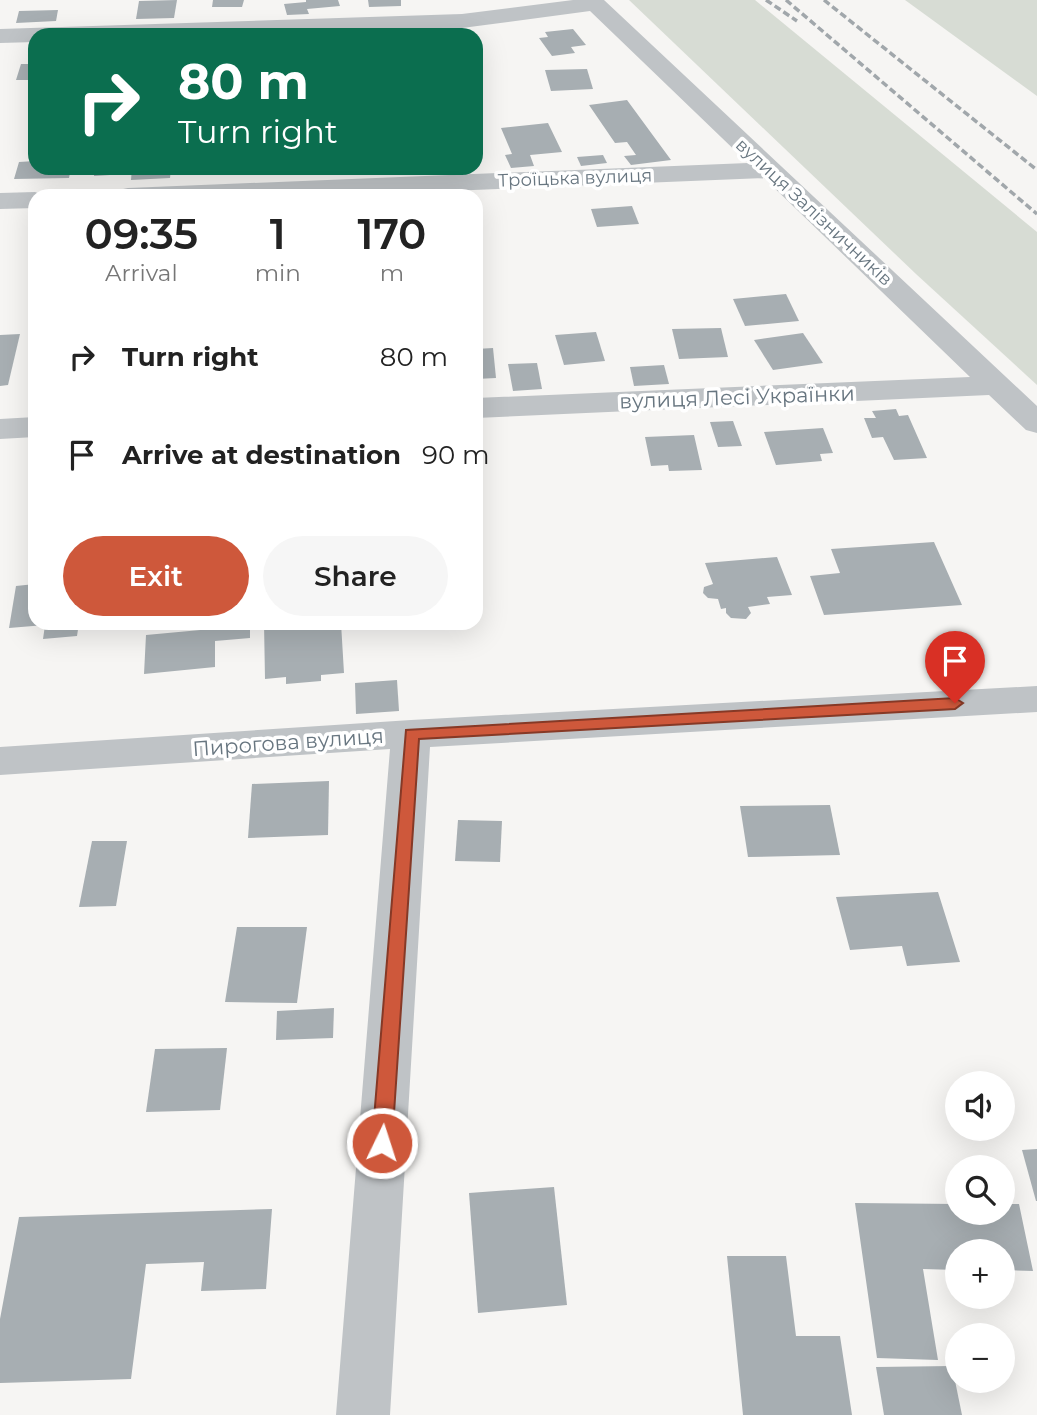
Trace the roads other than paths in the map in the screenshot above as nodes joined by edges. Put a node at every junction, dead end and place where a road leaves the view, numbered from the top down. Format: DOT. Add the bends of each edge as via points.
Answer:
graph roads {
  1 [pos="593,2"];
  2 [pos="231,28"];
  3 [pos="28,35"];
  4 [pos="0,36"];
  5 [pos="770,170"];
  6 [pos="301,189"];
  7 [pos="28,200"];
  8 [pos="0,201"];
  9 [pos="997,385"];
  10 [pos="483,408"];
  11 [pos="1037,423"];
  12 [pos="28,427"];
  13 [pos="0,429"];
  14 [pos="1037,699"];
  15 [pos="411,734"];
  16 [pos="0,761"];
  17 [pos="363,1415"];
  1 -- 2 [label="street" via="462,20"];
  1 -- 5 [label="street, вулиця Залізничників"];
  3 -- 4 [label="street"];
  5 -- 6 [label="street, Троїцька вулиця"];
  5 -- 9 [label="street, вулиця Залізничників"];
  7 -- 8 [label="street"];
  9 -- 10 [label="street, вулиця Лесі Українки"];
  9 -- 11 [label="street, вулиця Залізничників"];
  12 -- 13 [label="street"];
  14 -- 15 [label="street, Пирогова вулиця"];
  15 -- 16 [label="street, Пирогова вулиця"];
  15 -- 17 [label="street"];
}
